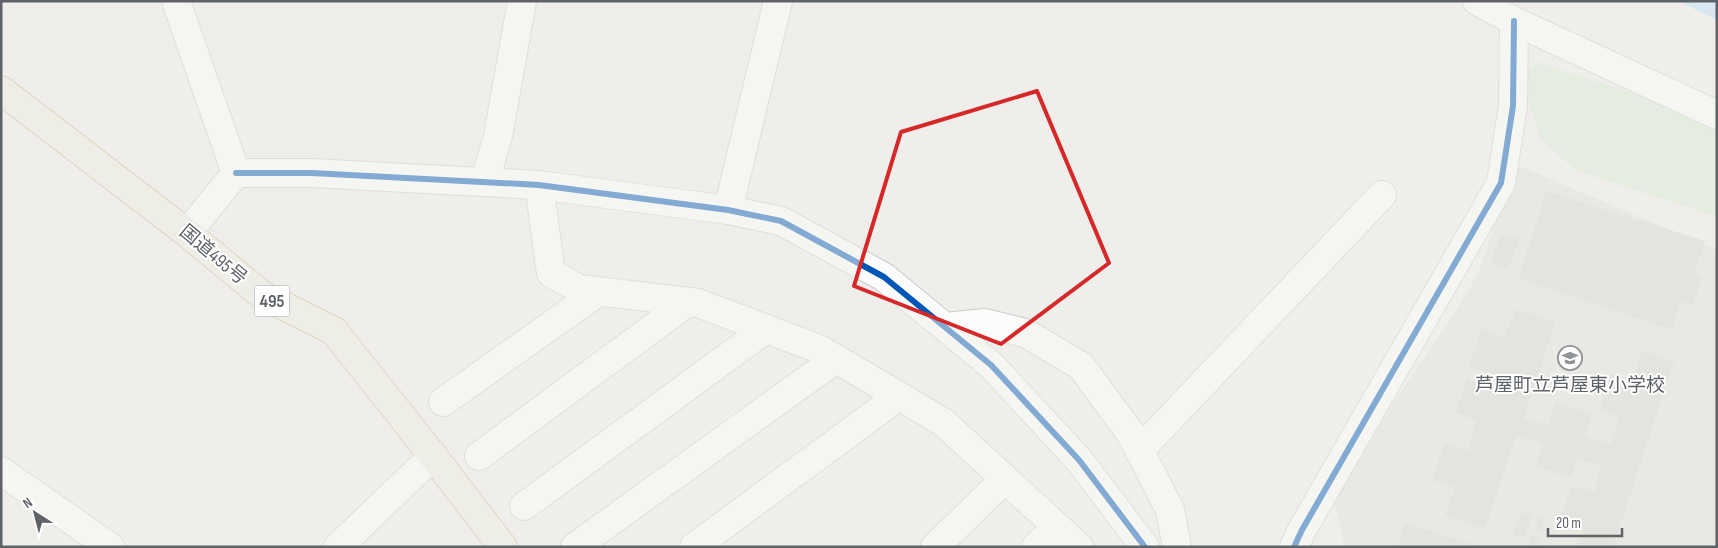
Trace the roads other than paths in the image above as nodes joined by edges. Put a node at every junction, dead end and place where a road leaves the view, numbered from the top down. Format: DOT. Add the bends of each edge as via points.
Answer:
graph roads {
  1 [pos="176,1"];
  2 [pos="522,1"];
  3 [pos="778,1"];
  4 [pos="1477,1"];
  5 [pos="1514,20"];
  6 [pos="1,90"];
  7 [pos="1717,115"];
  8 [pos="236,173"];
  9 [pos="485,181"];
  10 [pos="539,185"];
  11 [pos="1382,195"];
  12 [pos="728,210"];
  13 [pos="187,233"];
  14 [pos="598,292"];
  15 [pos="688,302"];
  16 [pos="945,327"];
  17 [pos="766,328"];
  18 [pos="836,359"];
  19 [pos="899,396"];
  20 [pos="443,402"];
  21 [pos="1140,451"];
  22 [pos="434,456"];
  23 [pos="479,456"];
  24 [pos="1,471"];
  25 [pos="1005,479"];
  26 [pos="524,506"];
  27 [pos="1057,527"];
  28 [pos="110,547"];
  29 [pos="338,547"];
  30 [pos="503,547"];
  31 [pos="575,547"];
  32 [pos="694,547"];
  33 [pos="935,547"];
  34 [pos="1036,547"];
  35 [pos="1079,547"];
  36 [pos="1145,547"];
  37 [pos="1177,547"];
  38 [pos="1294,547"];
  1 -- 8 [label="street"];
  2 -- 9 [label="street" via="498,136"];
  3 -- 12 [label="street"];
  4 -- 5 [label="street"];
  5 -- 7 [label="street"];
  5 -- 38 [label="street" via="1513,106 1501,183"];
  6 -- 13 [label="highway, 国道495号 / 495"];
  8 -- 9 [label="street"];
  8 -- 13 [label="street"];
  9 -- 10 [label="street"];
  10 -- 12 [label="street"];
  10 -- 14 [label="street" via="551,273 579,289"];
  11 -- 21 [label="street"];
  12 -- 16 [label="street" via="781,221 884,277"];
  13 -- 22 [label="highway, 国道495号 / 495" via="262,296 334,331"];
  14 -- 15 [label="street"];
  14 -- 20 [label="street"];
  15 -- 17 [label="street"];
  15 -- 23 [label="street"];
  16 -- 21 [label="street" via="985,323 1025,333 1081,366"];
  16 -- 36 [label="street" via="991,365 1079,460"];
  17 -- 18 [label="street"];
  17 -- 26 [label="street"];
  18 -- 19 [label="street"];
  18 -- 31 [label="street"];
  19 -- 25 [label="street" via="943,422"];
  19 -- 32 [label="street"];
  21 -- 37 [label="street" via="1170,510"];
  22 -- 29 [label="street"];
  22 -- 30 [label="highway, 国道495号 / 495"];
  24 -- 28 [label="street"];
  25 -- 27 [label="street"];
  25 -- 33 [label="street"];
  27 -- 34 [label="street"];
  27 -- 35 [label="street"];
}
